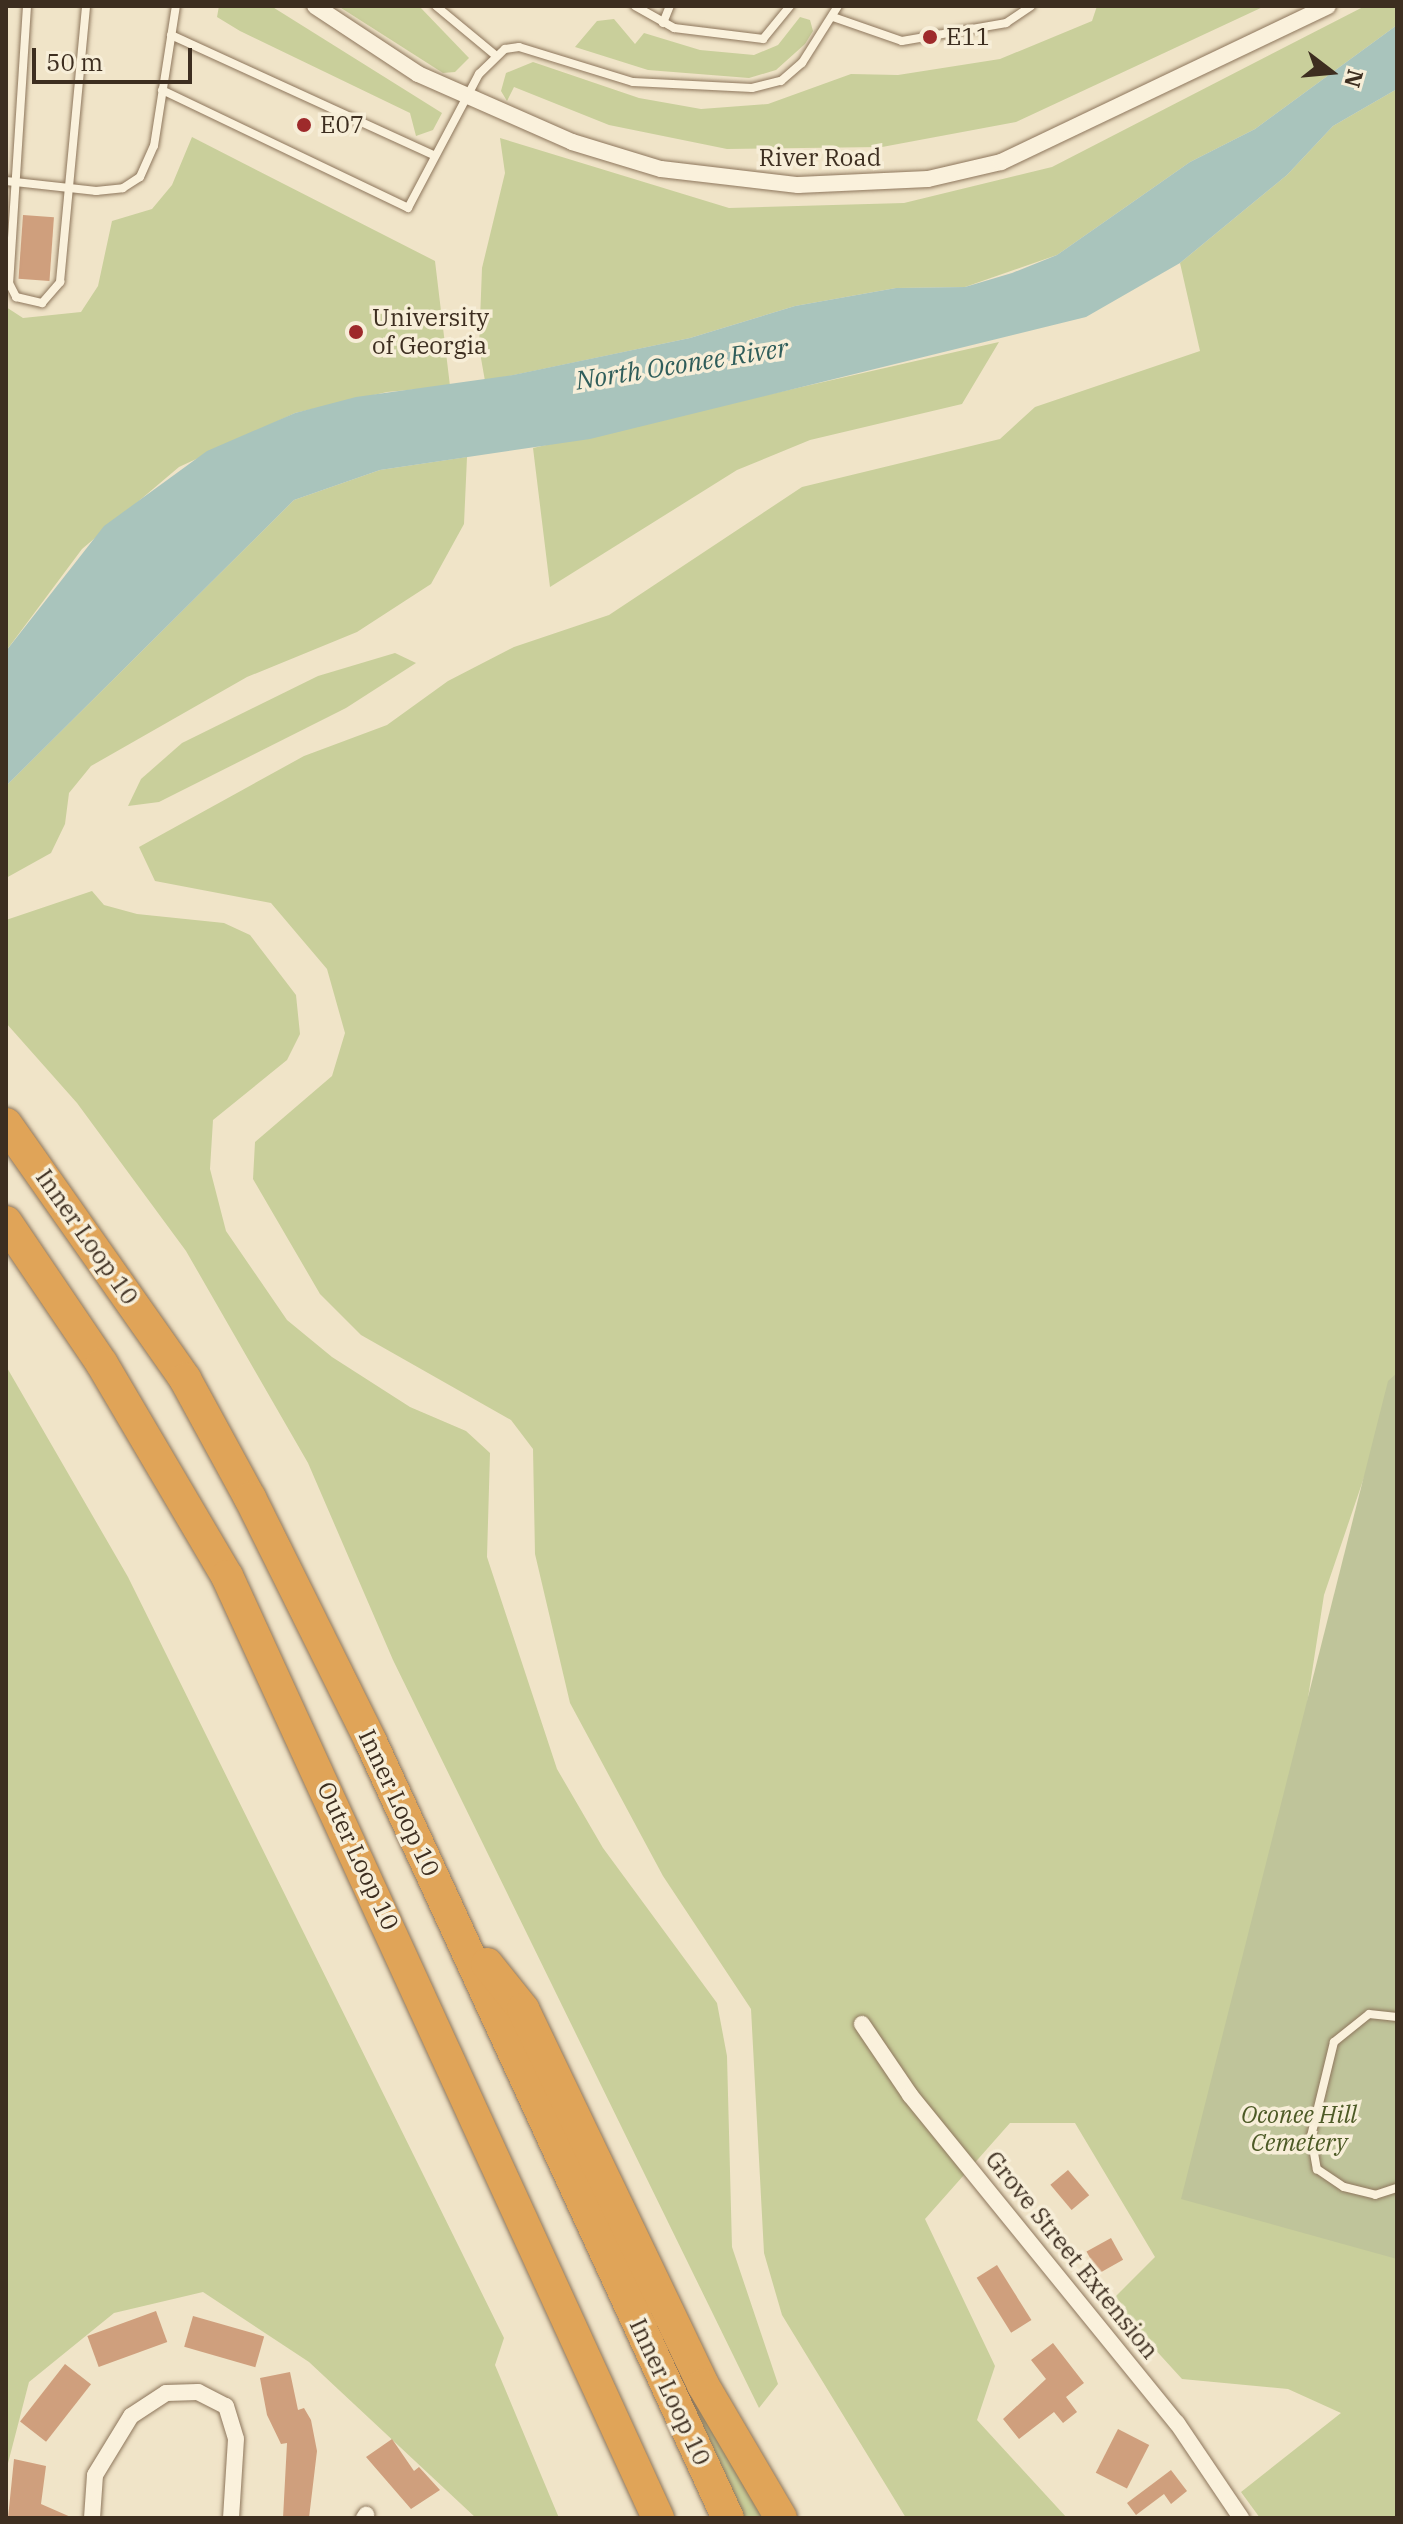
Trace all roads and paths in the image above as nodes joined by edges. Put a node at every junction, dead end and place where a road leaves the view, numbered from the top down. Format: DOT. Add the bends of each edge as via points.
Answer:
graph roads {
  1 [pos="27,6"];
  2 [pos="86,6"];
  3 [pos="176,6"];
  4 [pos="315,6"];
  5 [pos="635,6"];
  6 [pos="670,6"];
  7 [pos="790,6"];
  8 [pos="838,6"];
  9 [pos="1031,6"];
  10 [pos="1328,6"];
  11 [pos="441,7"];
  12 [pos="833,17"];
  13 [pos="663,23"];
  14 [pos="171,35"];
  15 [pos="494,54"];
  16 [pos="162,90"];
  17 [pos="465,99"];
  18 [pos="435,156"];
  19 [pos="10,181"];
  20 [pos="69,188"];
  21 [pos="6,1124"];
  22 [pos="6,1222"];
  23 [pos="456,1925"];
  24 [pos="1397,2017"];
  25 [pos="862,2024"];
  26 [pos="1397,2188"];
  27 [pos="612,2418"];
  28 [pos="92,2518"];
  29 [pos="231,2518"];
  30 [pos="637,2518"];
  31 [pos="658,2518"];
  32 [pos="728,2518"];
  33 [pos="781,2518"];
  34 [pos="1241,2518"];
  1 -- 19 [label="lane"];
  2 -- 20 [label="lane"];
  3 -- 14 [label="lane"];
  4 -- 17 [label="street, River Road"];
  5 -- 13 [label="lane"];
  6 -- 13 [label="lane"];
  7 -- 13 [label="lane" via="763,39"];
  8 -- 12 [label="lane"];
  9 -- 12 [label="lane" via="1006,23 902,41"];
  10 -- 17 [label="street, River Road" via="1075,131 1001,162 928,179 798,185 726,181 572,142"];
  11 -- 15 [label="lane"];
  12 -- 15 [label="lane" via="802,63 781,81 752,88 633,82 519,47"];
  14 -- 16 [label="lane"];
  14 -- 18 [label="lane"];
  15 -- 17 [label="lane"];
  16 -- 18 [label="lane" via="408,208"];
  16 -- 20 [label="lane" via="154,146 140,177 123,188"];
  17 -- 18 [label="lane"];
  19 -- 20 [label="lane"];
  19 -- 20 [label="lane" via="9,283 27,302 42,303 60,282"];
  21 -- 23 [label="highway, Inner Loop 10" via="185,1379 313,1621"];
  22 -- 27 [label="highway, Outer Loop 10" via="102,1364 227,1576"];
  23 -- 32 [label="highway, Inner Loop 10"];
  23 -- 33 [label="highway" via="523,2009 703,2385"];
  24 -- 26 [label="lane" via="1369,2014 1334,2042 1311,2136 1317,2169 1344,2187 1375,2195"];
  25 -- 34 [label="street, Grove Street Extension" via="910,2095 1177,2423"];
  27 -- 30 [label="highway" via="618,2465"];
  27 -- 31 [label="highway, Outer Loop 10"];
  28 -- 29 [label="street" via="95,2475 131,2416 166,2393 198,2392 226,2406 236,2439"];
}
